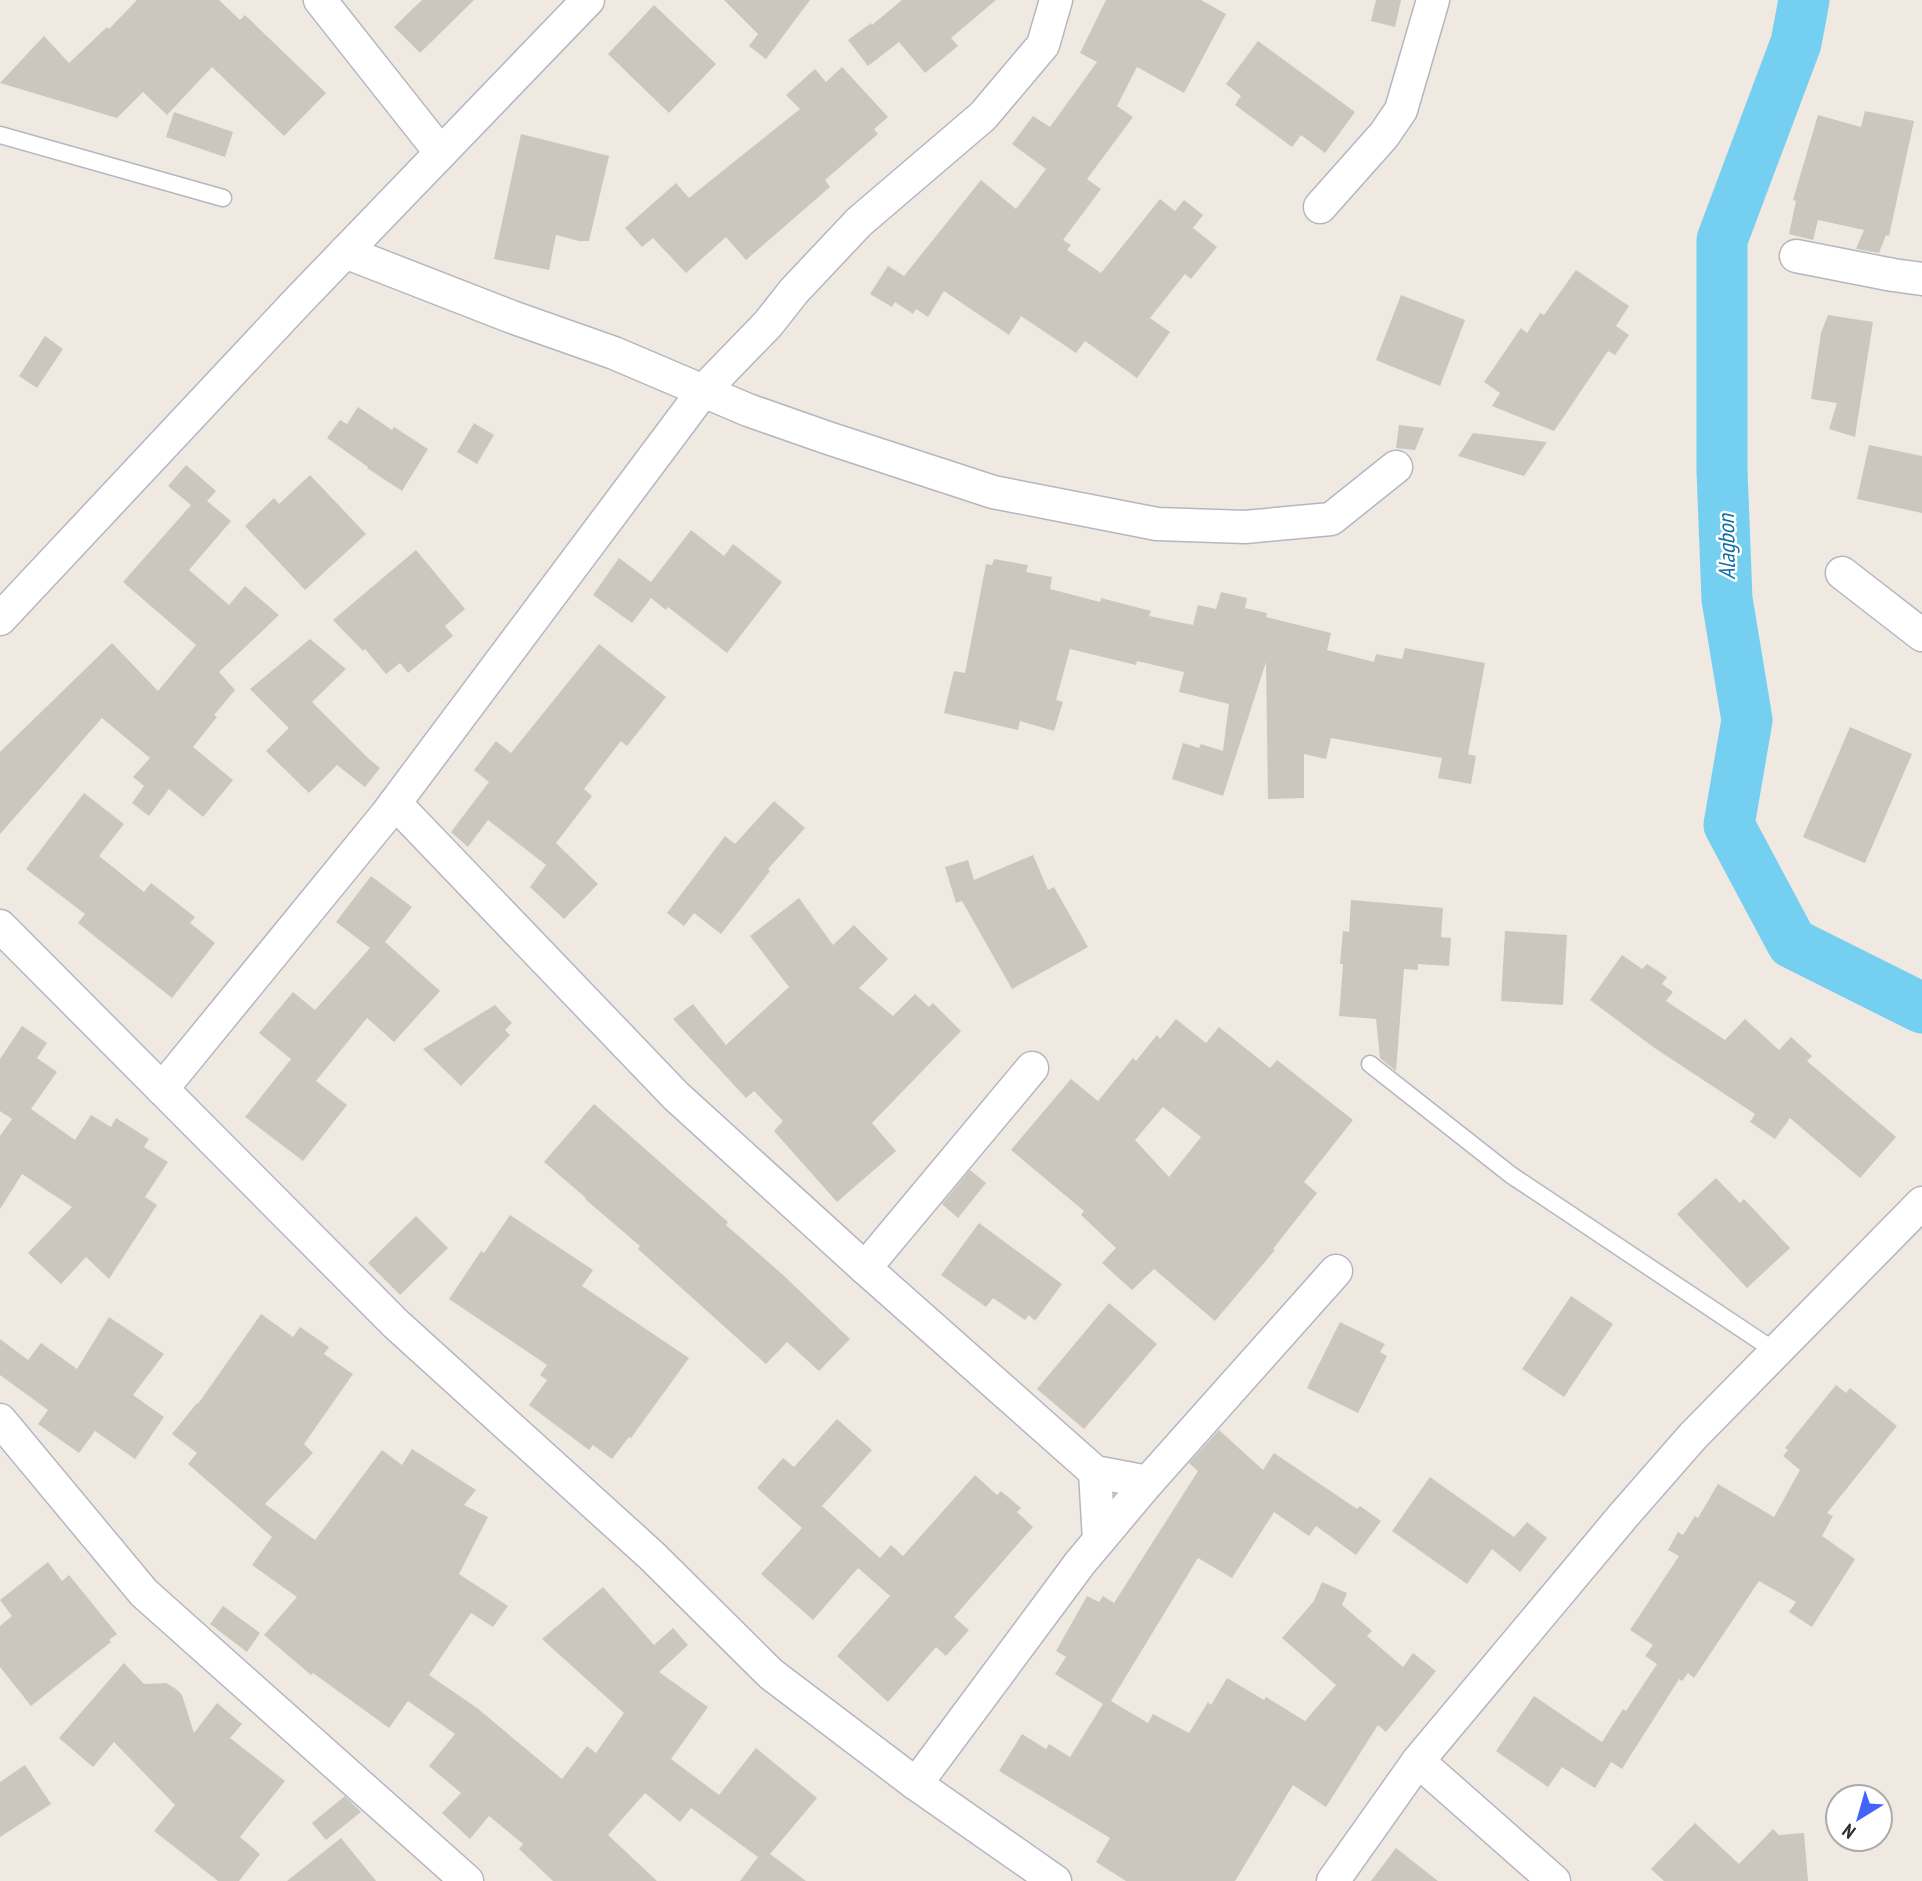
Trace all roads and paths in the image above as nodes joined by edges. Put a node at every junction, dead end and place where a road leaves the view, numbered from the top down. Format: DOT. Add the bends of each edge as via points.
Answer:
graph roads {
  1 [pos="320,0"];
  2 [pos="588,0"];
  3 [pos="1056,0"];
  4 [pos="1433,0"];
  5 [pos="0,135"];
  6 [pos="441,153"];
  7 [pos="223,198"];
  8 [pos="1320,207"];
  9 [pos="345,252"];
  10 [pos="1796,256"];
  11 [pos="1922,279"];
  12 [pos="704,390"];
  13 [pos="1396,467"];
  14 [pos="1842,573"];
  15 [pos="0,619"];
  16 [pos="1922,635"];
  17 [pos="395,803"];
  18 [pos="0,926"];
  19 [pos="1370,1064"];
  20 [pos="1032,1068"];
  21 [pos="162,1089"];
  22 [pos="1922,1203"];
  23 [pos="865,1268"];
  24 [pos="1336,1271"];
  25 [pos="1775,1352"];
  26 [pos="0,1420"];
  27 [pos="1095,1472"];
  28 [pos="1149,1482"];
  29 [pos="1099,1540"];
  30 [pos="1418,1761"];
  31 [pos="916,1784"];
  32 [pos="467,1881"];
  33 [pos="1055,1881"];
  34 [pos="1333,1881"];
  35 [pos="1554,1881"];
  1 -- 6 [label="street"];
  2 -- 6 [label="street"];
  3 -- 12 [label="street" via="1043,46 983,116 859,222"];
  4 -- 8 [label="street" via="1401,110"];
  5 -- 7 [label="lane"];
  6 -- 9 [label="street"];
  9 -- 12 [label="street"];
  9 -- 15 [label="street"];
  10 -- 11 [label="street"];
  12 -- 13 [label="street" via="748,410 993,492 1157,524 1245,527 1331,519"];
  12 -- 17 [label="street"];
  14 -- 16 [label="street"];
  17 -- 21 [label="street"];
  17 -- 23 [label="street" via="676,1096"];
  18 -- 21 [label="street"];
  19 -- 25 [label="lane" via="1511,1175"];
  20 -- 23 [label="street"];
  21 -- 31 [label="street" via="396,1324 652,1556 771,1674"];
  22 -- 25 [label="street"];
  23 -- 27 [label="street"];
  24 -- 28 [label="street"];
  25 -- 30 [label="street" via="1675,1456"];
  26 -- 32 [label="street" via="144,1593"];
  27 -- 28 [label="street"];
  27 -- 29 [label="street"];
  28 -- 29 [label="street"];
  29 -- 31 [label="street"];
  30 -- 34 [label="street"];
  30 -- 35 [label="street"];
  31 -- 33 [label="street"];
}
